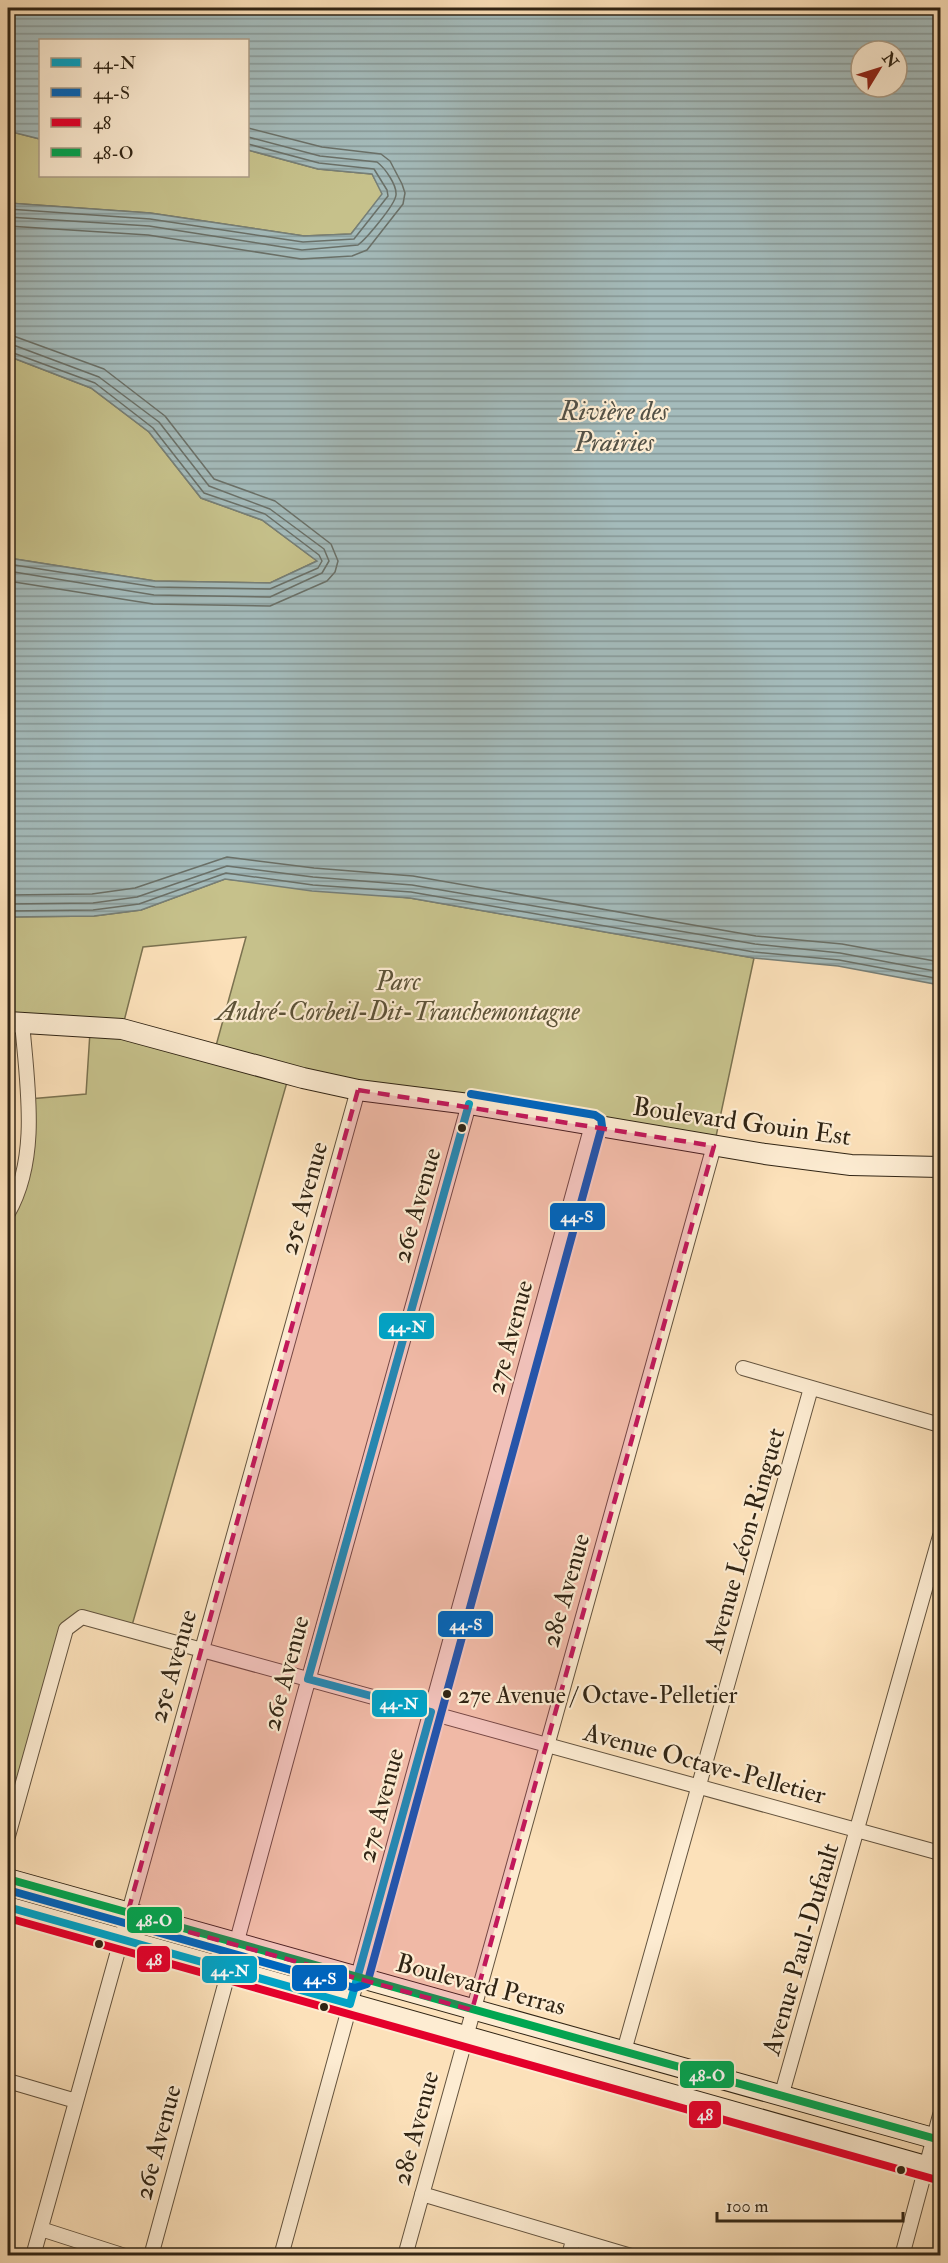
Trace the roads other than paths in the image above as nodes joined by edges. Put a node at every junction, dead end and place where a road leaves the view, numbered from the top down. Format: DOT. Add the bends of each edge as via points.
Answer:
graph roads {
  1 [pos="15,1022"];
  2 [pos="358,1090"];
  3 [pos="470,1104"];
  4 [pos="592,1125"];
  5 [pos="714,1146"];
  6 [pos="940,1167"];
  7 [pos="9,1207"];
  8 [pos="743,1368"];
  9 [pos="812,1388"];
  10 [pos="940,1425"];
  11 [pos="940,1536"];
  12 [pos="202,1648"];
  13 [pos="308,1680"];
  14 [pos="431,1712"];
  15 [pos="546,1745"];
  16 [pos="700,1788"];
  17 [pos="859,1829"];
  18 [pos="8,1836"];
  19 [pos="940,1852"];
  20 [pos="8,1879"];
  21 [pos="8,1907"];
  22 [pos="127,1914"];
  23 [pos="120,1939"];
  24 [pos="236,1944"];
  25 [pos="229,1970"];
  26 [pos="358,1978"];
  27 [pos="350,2004"];
  28 [pos="472,2010"];
  29 [pos="465,2035"];
  30 [pos="624,2051"];
  31 [pos="8,2081"];
  32 [pos="781,2097"];
  33 [pos="76,2101"];
  34 [pos="940,2115"];
  35 [pos="937,2139"];
  36 [pos="933,2168"];
  37 [pos="422,2194"];
  38 [pos="41,2229"];
  39 [pos="573,2240"];
  40 [pos="33,2256"];
  41 [pos="125,2256"];
  42 [pos="151,2256"];
  43 [pos="281,2256"];
  44 [pos="405,2256"];
  45 [pos="569,2256"];
  46 [pos="631,2256"];
  47 [pos="902,2256"];
  1 -- 2 [label="main road, Boulevard Gouin Est" via="122,1029"];
  1 -- 7 [label="street" via="29,1099 25,1169"];
  2 -- 3 [label="main road, Boulevard Gouin Est"];
  2 -- 12 [label="street, 25e Avenue"];
  3 -- 4 [label="main road, Boulevard Gouin Est"];
  3 -- 13 [label="street, 26e Avenue"];
  4 -- 5 [label="main road, Boulevard Gouin Est"];
  4 -- 14 [label="street, 27e Avenue"];
  5 -- 6 [label="main road, Boulevard Gouin Est" via="851,1165"];
  5 -- 15 [label="street, 28e Avenue"];
  8 -- 9 [label="street"];
  9 -- 10 [label="street"];
  9 -- 16 [label="street, Avenue Léon-Ringuet"];
  11 -- 17 [label="street, Avenue Paul-Dufault"];
  12 -- 13 [label="street, Avenue Octave-Pelletier"];
  12 -- 18 [label="street, Avenue Octave-Pelletier" via="90,1617 76,1619 66,1629"];
  12 -- 22 [label="street, 25e Avenue"];
  13 -- 14 [label="street, Avenue Octave-Pelletier"];
  13 -- 24 [label="street, 26e Avenue"];
  14 -- 15 [label="street, Avenue Octave-Pelletier"];
  14 -- 26 [label="street, 27e Avenue"];
  15 -- 16 [label="street, Avenue Octave-Pelletier"];
  15 -- 28 [label="street, 28e Avenue"];
  16 -- 17 [label="street, Avenue Octave-Pelletier"];
  16 -- 30 [label="street, Avenue Léon-Ringuet"];
  17 -- 19 [label="street, Avenue Octave-Pelletier"];
  17 -- 32 [label="street, Avenue Paul-Dufault"];
  20 -- 22 [label="main road, Boulevard Perras"];
  21 -- 23 [label="main road, Boulevard Perras"];
  22 -- 23 [label="street, 25e Avenue"];
  22 -- 24 [label="main road, Boulevard Perras"];
  23 -- 25 [label="main road, Boulevard Perras"];
  23 -- 33 [label="street, 25e Avenue"];
  24 -- 25 [label="street, 26e Avenue"];
  24 -- 26 [label="main road, Boulevard Perras"];
  25 -- 27 [label="main road, Boulevard Perras"];
  25 -- 42 [label="street, 26e Avenue"];
  26 -- 27 [label="street, 27e Avenue"];
  26 -- 28 [label="main road, Boulevard Perras"];
  27 -- 29 [label="main road, Boulevard Perras"];
  27 -- 43 [label="street, 27e Avenue"];
  28 -- 29 [label="street, 28e Avenue"];
  28 -- 30 [label="main road, Boulevard Perras"];
  29 -- 36 [label="main road, Boulevard Perras"];
  29 -- 37 [label="street, 28e Avenue"];
  30 -- 32 [label="main road, Boulevard Perras"];
  31 -- 33 [label="street"];
  32 -- 35 [label="main road, Boulevard Perras"];
  33 -- 38 [label="street, 25e Avenue"];
  34 -- 35 [label="street"];
  35 -- 36 [label="street"];
  36 -- 47 [label="street"];
  37 -- 39 [label="street"];
  37 -- 44 [label="street, 28e Avenue"];
  38 -- 40 [label="street, 25e Avenue"];
  38 -- 41 [label="street"];
  39 -- 45 [label="street"];
  39 -- 46 [label="street"];
}
